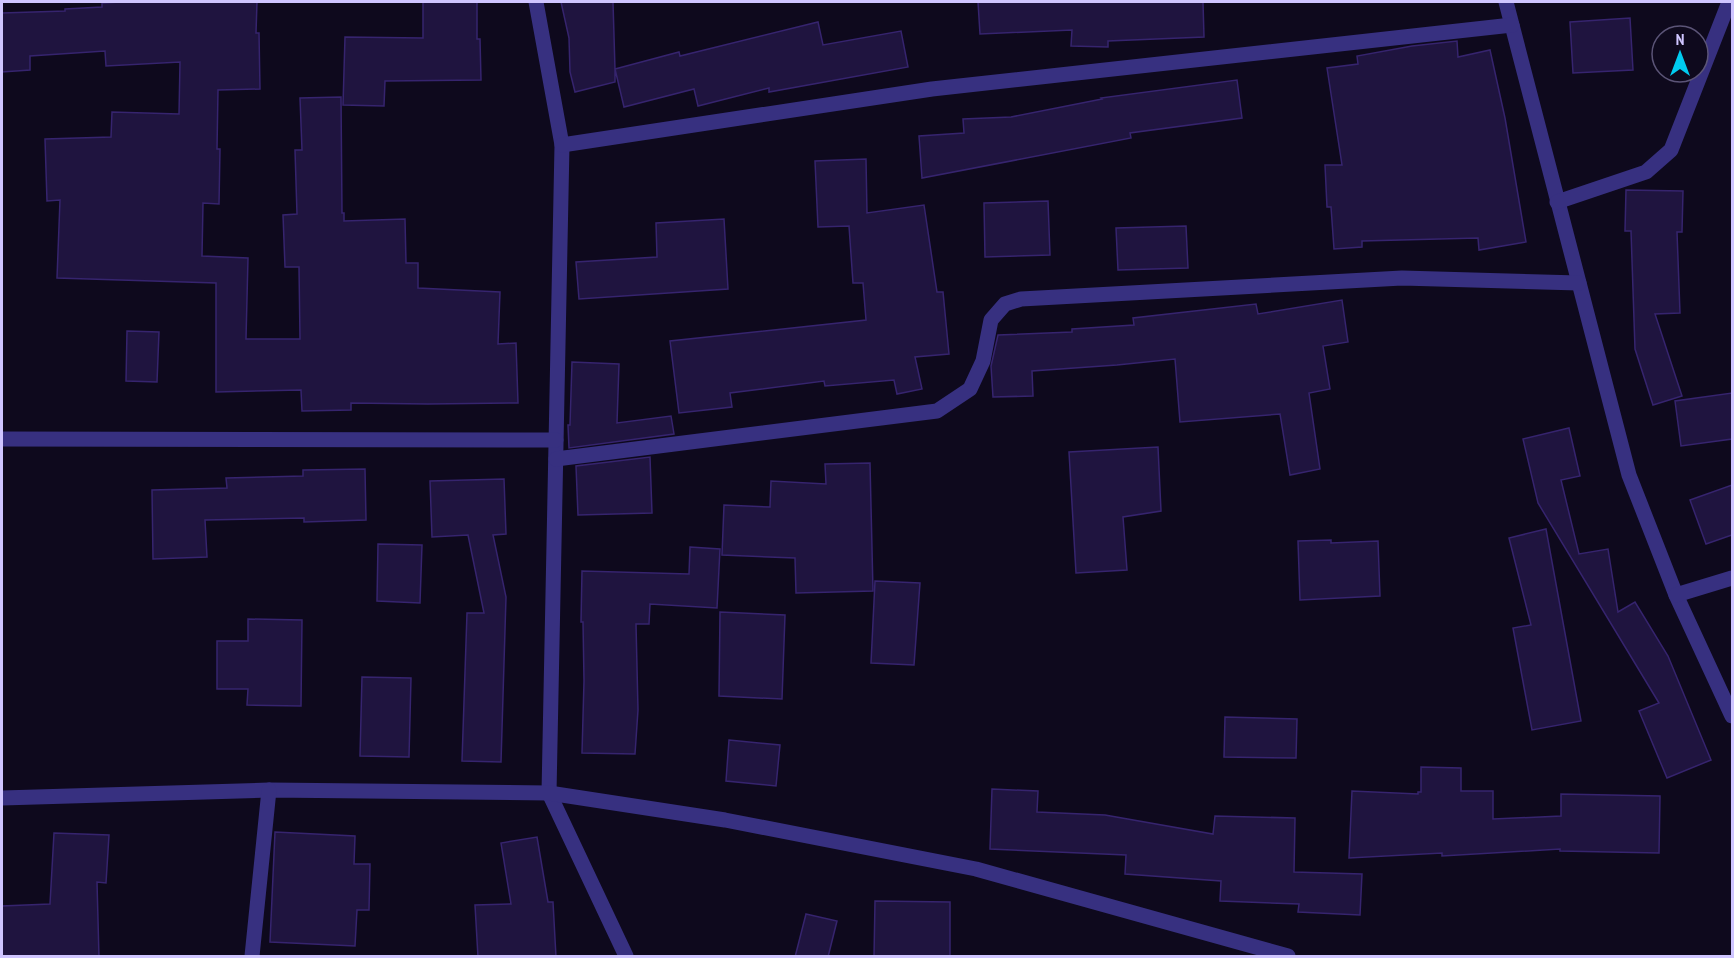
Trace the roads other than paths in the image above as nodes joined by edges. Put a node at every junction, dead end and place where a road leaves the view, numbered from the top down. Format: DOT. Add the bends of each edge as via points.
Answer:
graph roads {
  1 [pos="536,2"];
  2 [pos="1506,2"];
  3 [pos="1730,2"];
  4 [pos="1512,25"];
  5 [pos="562,145"];
  6 [pos="1557,202"];
  7 [pos="1579,283"];
  8 [pos="2,439"];
  9 [pos="556,440"];
  10 [pos="555,459"];
  11 [pos="1732,578"];
  12 [pos="1676,595"];
  13 [pos="1732,716"];
  14 [pos="269,790"];
  15 [pos="549,793"];
  16 [pos="2,798"];
  17 [pos="252,957"];
  18 [pos="626,957"];
  19 [pos="1288,957"];
  1 -- 5 [label="street"];
  2 -- 4 [label="street"];
  3 -- 6 [label="street" via="1671,150 1646,172"];
  4 -- 5 [label="street" via="932,89"];
  4 -- 6 [label="street"];
  5 -- 9 [label="street"];
  6 -- 7 [label="street"];
  7 -- 10 [label="street" via="1402,278 1021,299 1005,304 991,320 983,361 970,389 937,411"];
  7 -- 12 [label="street" via="1629,476"];
  8 -- 9 [label="street"];
  9 -- 10 [label="street"];
  10 -- 15 [label="street"];
  11 -- 12 [label="street"];
  12 -- 13 [label="street"];
  14 -- 15 [label="street"];
  14 -- 16 [label="street"];
  14 -- 17 [label="street"];
  15 -- 18 [label="street"];
  15 -- 19 [label="street" via="725,820 976,869"];
}
